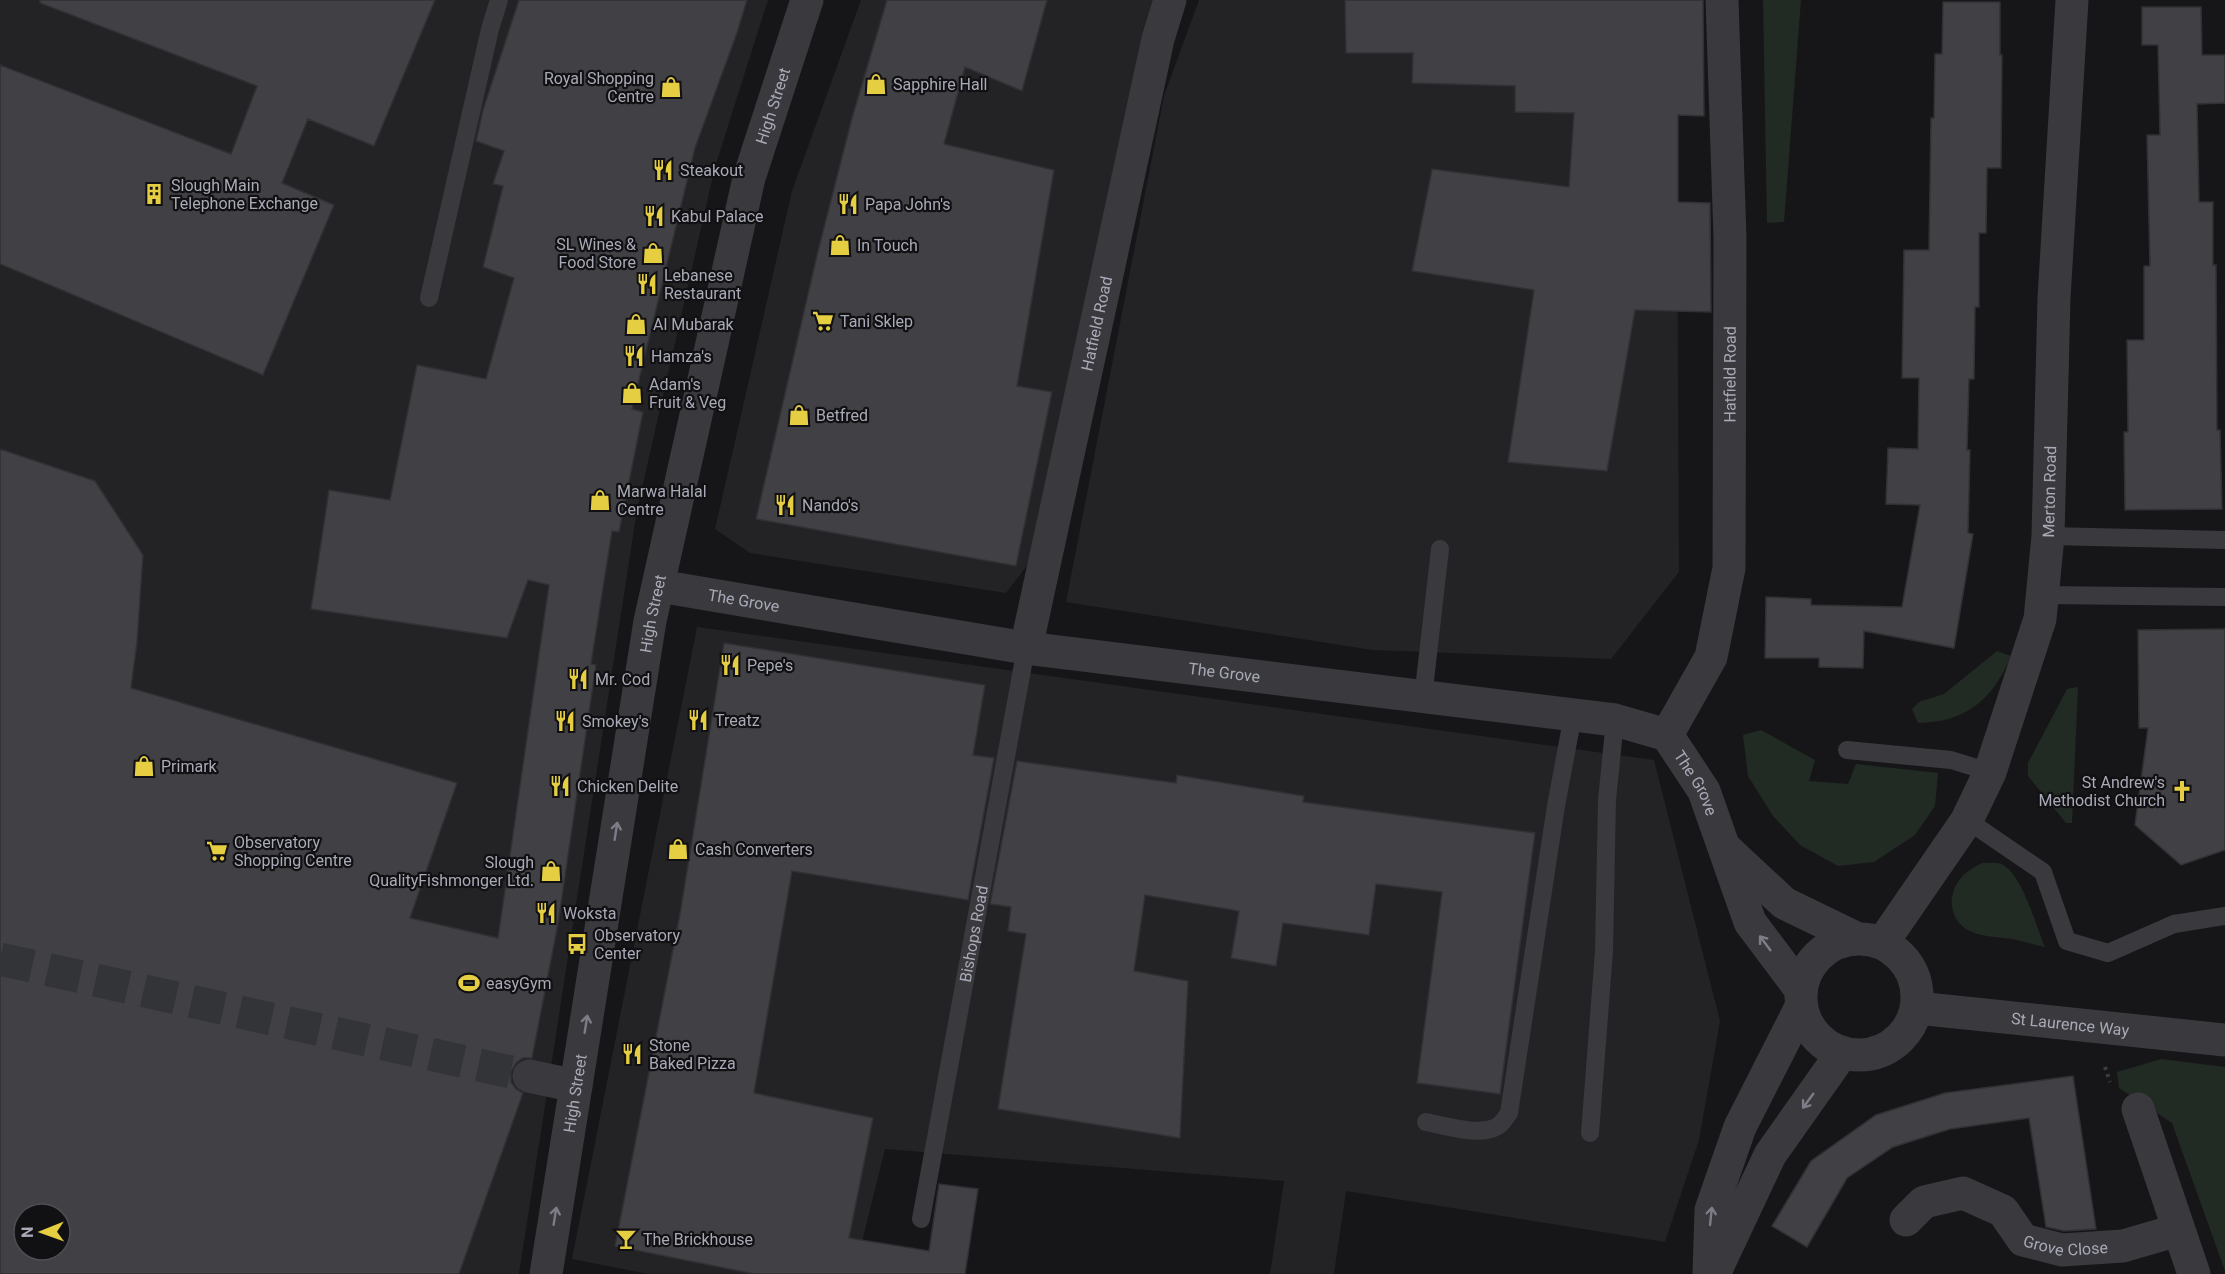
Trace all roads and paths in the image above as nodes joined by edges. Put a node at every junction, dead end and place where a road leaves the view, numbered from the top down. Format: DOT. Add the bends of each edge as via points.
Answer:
graph roads {
  1 [pos="499,0"];
  2 [pos="807,0"];
  3 [pos="1170,0"];
  4 [pos="1722,0"];
  5 [pos="2072,0"];
  6 [pos="429,298"];
  7 [pos="2048,536"];
  8 [pos="2225,540"];
  9 [pos="1440,549"];
  10 [pos="658,586"];
  11 [pos="2043,595"];
  12 [pos="2225,597"];
  13 [pos="1026,648"];
  14 [pos="1423,698"];
  15 [pos="1573,715"];
  16 [pos="1615,720"];
  17 [pos="1667,735"];
  18 [pos="1846,750"];
  19 [pos="1990,772"];
  20 [pos="1967,820"];
  21 [pos="1722,845"];
  22 [pos="2225,916"];
  23 [pos="1869,940"];
  24 [pos="1801,998"];
  25 [pos="1917,1008"];
  26 [pos="2225,1040"];
  27 [pos="1842,1053"];
  28 [pos="528,1076"];
  29 [pos="576,1086"];
  30 [pos="2138,1109"];
  31 [pos="1426,1122"];
  32 [pos="1590,1133"];
  33 [pos="921,1219"];
  34 [pos="1906,1220"];
  35 [pos="2178,1230"];
  36 [pos="546,1274"];
  37 [pos="1709,1274"];
  38 [pos="1714,1274"];
  39 [pos="2194,1274"];
  1 -- 6 [label="lane"];
  2 -- 10 [label="street, High Street" via="749,178"];
  3 -- 13 [label="street, Hatfield Road" via="1158,39"];
  4 -- 17 [label="street, Hatfield Road" via="1730,238 1729,568 1712,657"];
  5 -- 7 [label="street, Merton Road" via="2054,298"];
  7 -- 8 [label="lane"];
  7 -- 11 [label="street, Merton Road"];
  9 -- 14 [label="lane"];
  10 -- 13 [label="street, The Grove"];
  29 -- 10 [label="street, High Street, one-way"];
  11 -- 12 [label="lane"];
  11 -- 19 [label="street, Merton Road" via="2040,619"];
  13 -- 14 [label="street, The Grove"];
  13 -- 33 [label="lane, Bishops Road"];
  14 -- 15 [label="street, The Grove"];
  15 -- 16 [label="street, The Grove"];
  15 -- 31 [label="lane" via="1509,1113 1498,1126 1486,1130"];
  16 -- 17 [label="street, The Grove"];
  16 -- 32 [label="lane" via="1607,800 1604,951"];
  17 -- 21 [label="street, The Grove" via="1704,791"];
  18 -- 19 [label="lane" via="1951,760"];
  19 -- 20 [label="street, Merton Road"];
  20 -- 22 [label="lane" via="2043,872 2067,941 2108,954 2174,924"];
  20 -- 23 [label="street, Merton Road"];
  21 -- 23 [label="street, The Grove" via="1784,903"];
  24 -- 21 [label="street, The Grove, one-way" via="1750,922"];
  23 -- 24 [label="street" via="1828,945 1810,964"];
  23 -- 25 [label="street" via="1905,958 1917,982"];
  24 -- 27 [label="street" via="1809,1027 1823,1044"];
  37 -- 24 [label="street, one-way" via="1714,1200 1740,1127"];
  25 -- 26 [label="street, St Laurence Way"];
  25 -- 27 [label="street" via="1907,1031 1890,1047 1867,1055"];
  27 -- 38 [label="street, one-way" via="1770,1155"];
  28 -- 29 [label="street"];
  36 -- 29 [label="street, High Street, one-way"];
  30 -- 35 [label="street"];
  34 -- 35 [label="street, Grove Close" via="1924,1202 1963,1193 2003,1211 2023,1240 2062,1250 2123,1246"];
  35 -- 39 [label="street"];
}
